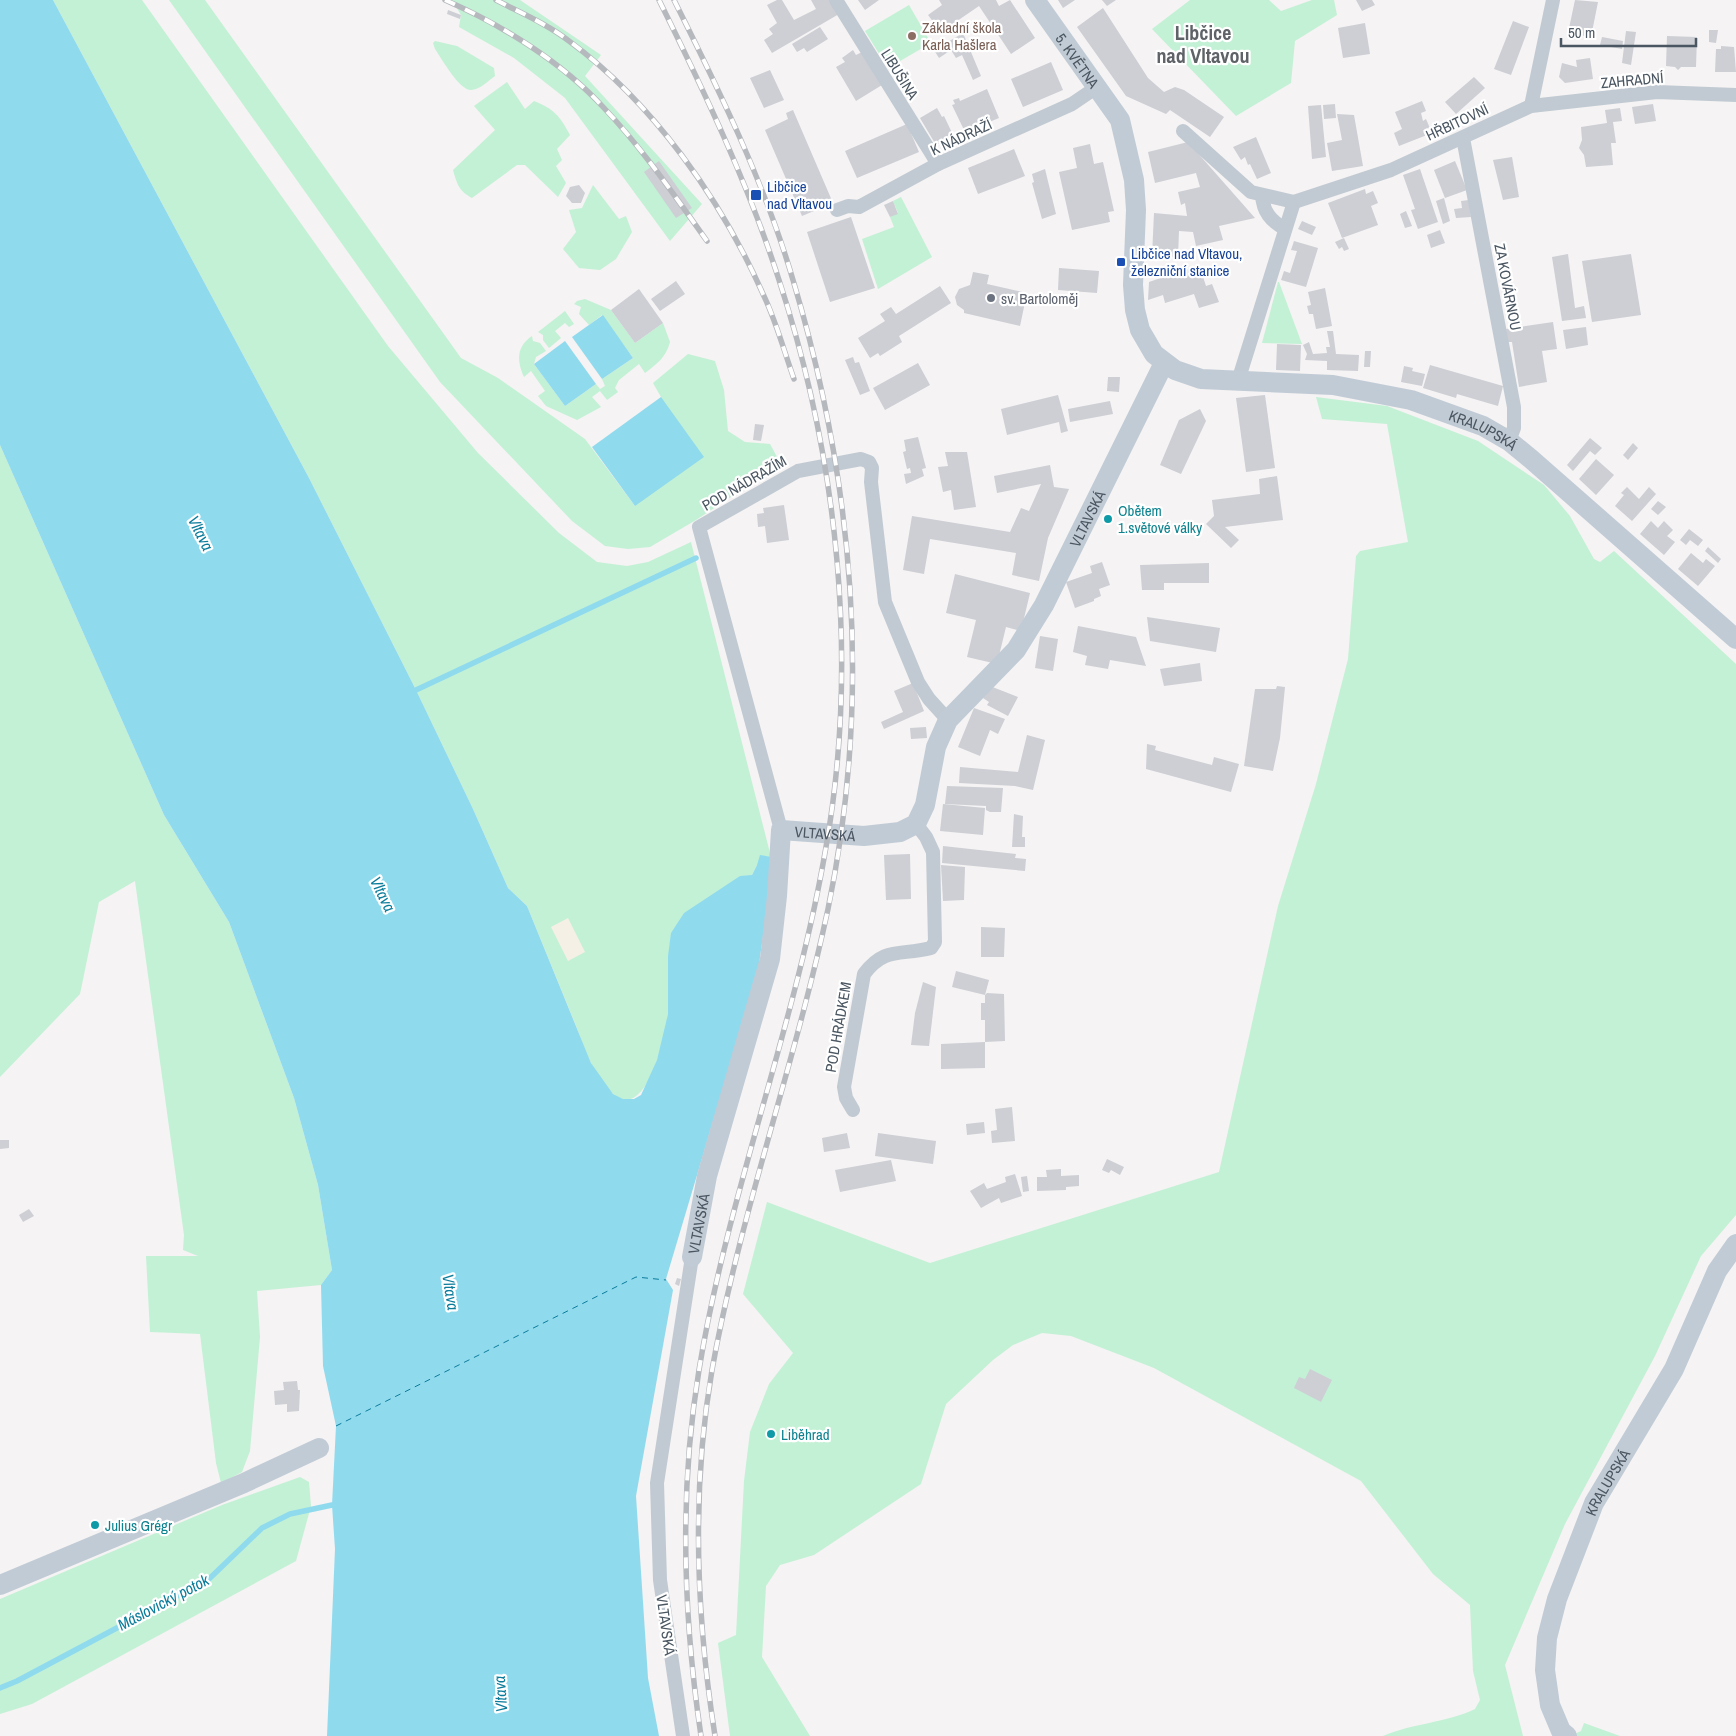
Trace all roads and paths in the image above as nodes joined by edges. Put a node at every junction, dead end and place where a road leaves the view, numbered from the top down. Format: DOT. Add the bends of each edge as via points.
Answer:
graph roads {
  1 [pos="836,0"];
  2 [pos="1035,0"];
  3 [pos="1553,0"];
  4 [pos="1097,87"];
  5 [pos="1736,95"];
  6 [pos="1531,106"];
  7 [pos="1183,131"];
  8 [pos="1463,138"];
  9 [pos="938,164"];
  10 [pos="1262,195"];
  11 [pos="1294,202"];
  12 [pos="837,210"];
  13 [pos="1285,229"];
  14 [pos="1164,363"];
  15 [pos="1238,381"];
  16 [pos="1509,441"];
  17 [pos="1736,639"];
  18 [pos="948,720"];
  19 [pos="916,824"];
  20 [pos="781,830"];
  21 [pos="853,1110"];
  22 [pos="1736,1244"];
  23 [pos="692,1257"];
  24 [pos="319,1448"];
  25 [pos="0,1585"];
  26 [pos="683,1736"];
  27 [pos="1567,1736"];
  1 -- 9 [label="street, LIBUŠINA"];
  2 -- 4 [label="street, 5. KVĚTNA"];
  3 -- 6 [label="street"];
  4 -- 9 [label="street, K NÁDRAŽÍ" via="1072,104"];
  4 -- 14 [label="street, 5. KVĚTNA" via="1120,120 1134,180 1135,310 1144,339"];
  5 -- 6 [label="street, ZAHRADNÍ" via="1657,92"];
  6 -- 8 [label="street, HŘBITOVNÍ"];
  7 -- 10 [label="street" via="1251,192"];
  8 -- 11 [label="street, HŘBITOVNÍ" via="1391,170"];
  8 -- 16 [label="street, ZA KOVÁRNOU" via="1514,407 1514,428"];
  9 -- 12 [label="street, K NÁDRAŽÍ" via="859,207"];
  10 -- 11 [label="street"];
  10 -- 13 [label="street" via="1263,205 1272,221"];
  11 -- 13 [label="street"];
  13 -- 15 [label="street"];
  14 -- 15 [label="street, KRALUPSKÁ" via="1201,379"];
  14 -- 18 [label="street, VLTAVSKÁ" via="1044,605 1016,650"];
  15 -- 16 [label="street, KRALUPSKÁ" via="1333,385 1376,392 1460,416"];
  16 -- 17 [label="street, KRALUPSKÁ"];
  18 -- 19 [label="street, VLTAVSKÁ" via="936,747 925,805"];
  18 -- 20 [label="street, POD NÁDRAŽÍM" via="918,682 885,602 869,462 861,459 798,471 699,527"];
  19 -- 20 [label="street, VLTAVSKÁ" via="900,832 864,836"];
  19 -- 21 [label="street, POD HRÁDKEM" via="933,852 935,942 931,948 893,953 874,960 864,974 844,1087"];
  20 -- 23 [label="street, VLTAVSKÁ" via="778,896 770,959 707,1176"];
  22 -- 27 [label="street, KRALUPSKÁ" via="1717,1271 1674,1369 1594,1503 1557,1599 1544,1670 1550,1705 1561,1731"];
  23 -- 26 [label="street, VLTAVSKÁ" via="657,1483 660,1580"];
  24 -- 25 [label="street" via="244,1483"];
}
